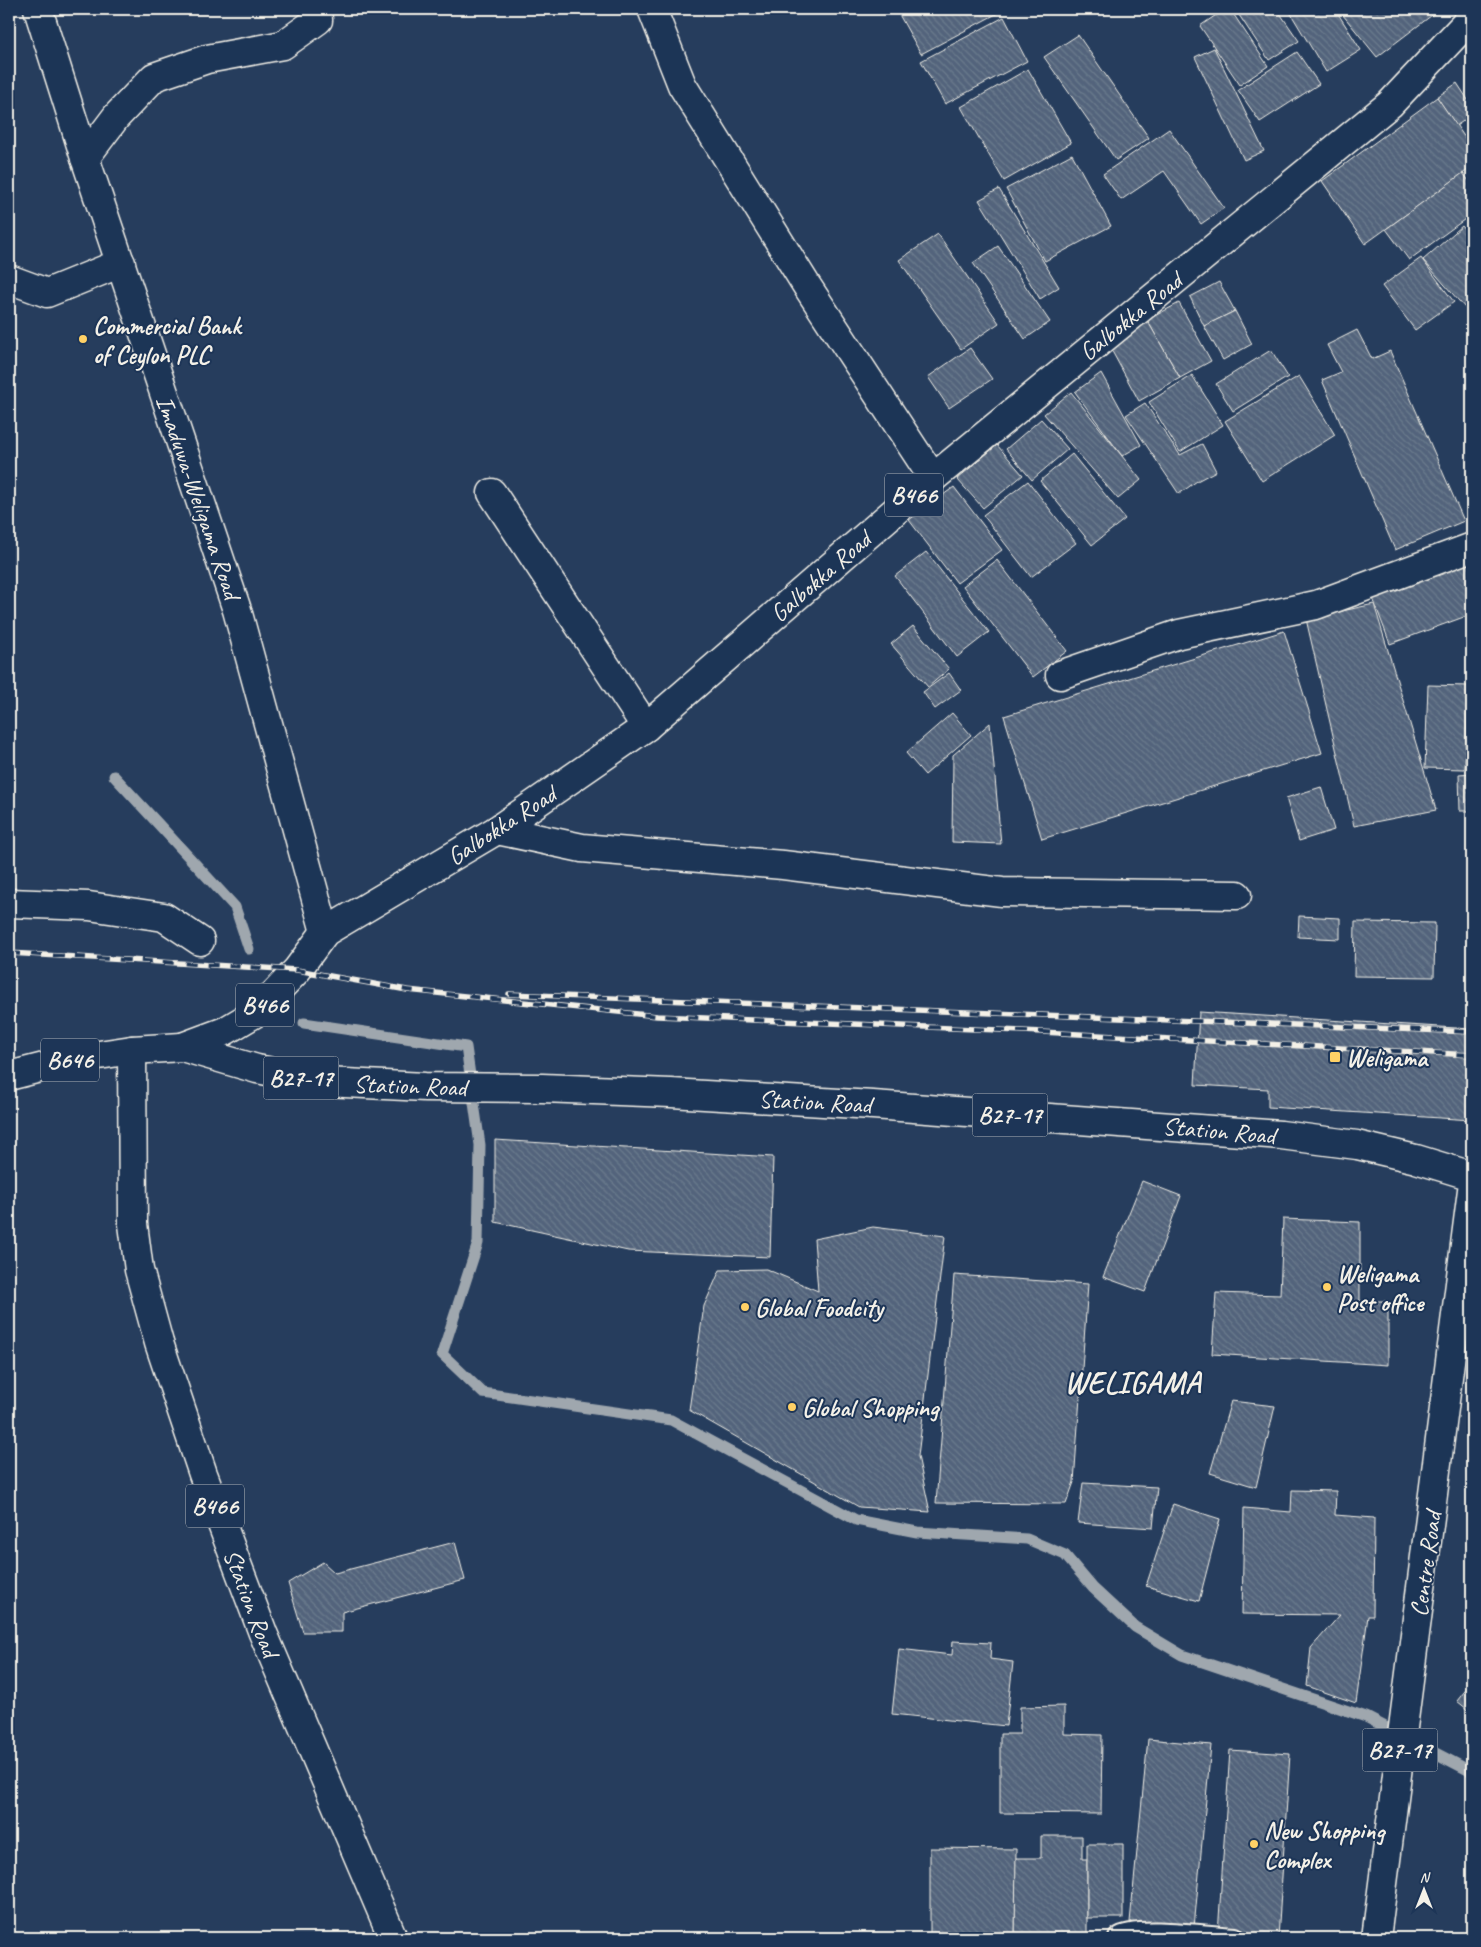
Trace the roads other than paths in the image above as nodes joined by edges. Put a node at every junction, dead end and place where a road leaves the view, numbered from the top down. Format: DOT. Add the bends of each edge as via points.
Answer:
graph roads {
  1 [pos="38,9"];
  2 [pos="317,9"];
  3 [pos="652,9"];
  4 [pos="1472,17"];
  5 [pos="85,158"];
  6 [pos="121,264"];
  7 [pos="9,280"];
  8 [pos="933,478"];
  9 [pos="492,493"];
  10 [pos="1472,547"];
  11 [pos="1060,675"];
  12 [pos="646,727"];
  13 [pos="497,830"];
  14 [pos="1237,895"];
  15 [pos="9,903"];
  16 [pos="325,932"];
  17 [pos="200,941"];
  18 [pos="182,1047"];
  19 [pos="132,1050"];
  20 [pos="9,1076"];
  21 [pos="1472,1176"];
  22 [pos="1472,1190"];
  23 [pos="393,1938"];
  24 [pos="1118,1938"];
  25 [pos="1235,1938"];
  26 [pos="1376,1938"];
  1 -- 5 [label="main road, Imaduwa-Weligama Road"];
  2 -- 5 [label="main road" via="318,20 283,45 208,59 154,77 116,117"];
  3 -- 8 [label="main road" via="682,84 807,286"];
  4 -- 8 [label="main road, Galbokka Road / B466" via="1390,104"];
  5 -- 6 [label="main road, Imaduwa-Weligama Road"];
  6 -- 7 [label="main road" via="47,293"];
  6 -- 16 [label="main road, Imaduwa-Weligama Road" via="237,610"];
  8 -- 12 [label="main road, Galbokka Road / B466"];
  9 -- 12 [label="main road"];
  10 -- 11 [label="main road" via="1316,605 1179,634"];
  12 -- 13 [label="main road, Galbokka Road / B466"];
  13 -- 14 [label="main road" via="582,848 783,865 1002,892"];
  13 -- 16 [label="main road, Galbokka Road / B466"];
  15 -- 17 [label="main road" via="89,906 164,917"];
  16 -- 18 [label="main road, Galbokka Road / B466" via="297,970 258,1012 225,1032"];
  18 -- 19 [label="main road, Station Road / B466"];
  18 -- 21 [label="main road, Station Road / B27-17" via="257,1069 325,1082 542,1088 873,1105 1281,1135 1357,1145 1416,1158"];
  19 -- 20 [label="main road, B646" via="79,1058"];
  19 -- 23 [label="main road, Station Road / B466" via="133,1224 139,1270 159,1343 262,1633"];
  22 -- 26 [label="main road, Centre Road / B27-17"];
  24 -- 25 [label="lane" via="1124,1934 1158,1933"];
}
